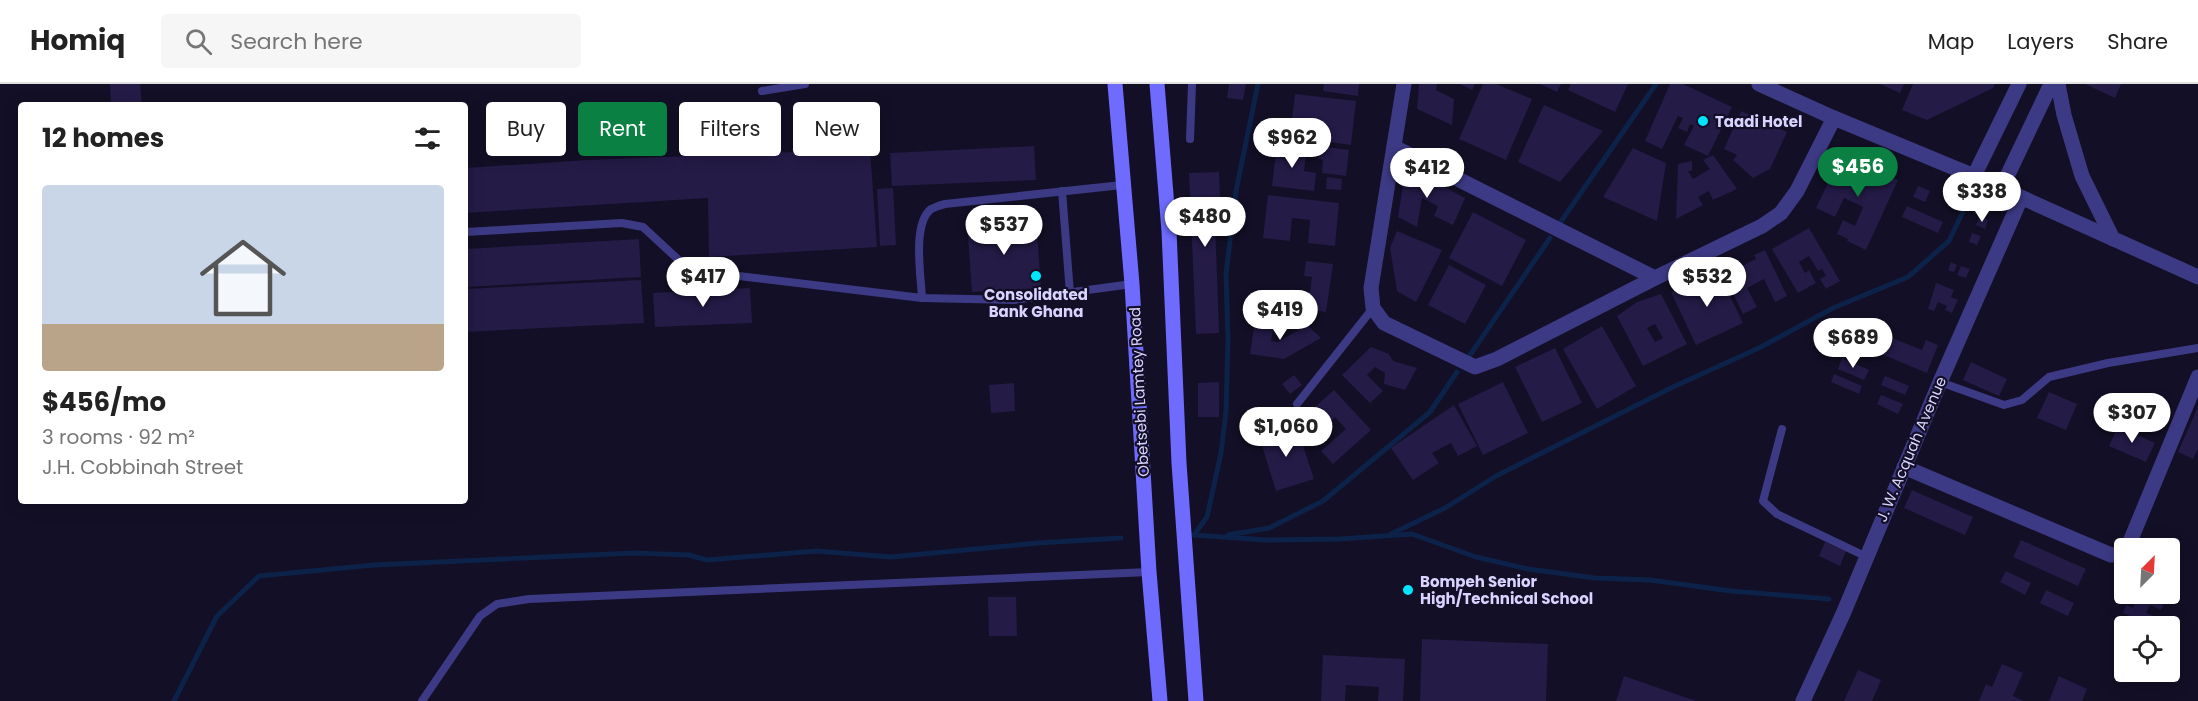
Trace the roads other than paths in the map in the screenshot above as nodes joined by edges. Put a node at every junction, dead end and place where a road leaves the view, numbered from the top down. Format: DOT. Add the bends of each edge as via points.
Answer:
graph roads {
  1 [pos="805,84"];
  2 [pos="1115,84"];
  3 [pos="1157,84"];
  4 [pos="1192,84"];
  5 [pos="1404,84"];
  6 [pos="1759,84"];
  7 [pos="2019,84"];
  8 [pos="2051,84"];
  9 [pos="2058,84"];
  10 [pos="762,91"];
  11 [pos="1834,118"];
  12 [pos="1190,139"];
  13 [pos="1394,147"];
  14 [pos="1974,176"];
  15 [pos="1122,185"];
  16 [pos="2001,189"];
  17 [pos="1062,191"];
  18 [pos="2021,198"];
  19 [pos="468,232"];
  20 [pos="2113,239"];
  21 [pos="2198,277"];
  22 [pos="1655,278"];
  23 [pos="1132,284"];
  24 [pos="1070,293"];
  25 [pos="922,298"];
  26 [pos="1373,308"];
  27 [pos="2198,348"];
  28 [pos="2198,377"];
  29 [pos="1940,382"];
  30 [pos="1297,404"];
  31 [pos="1782,429"];
  32 [pos="1904,467"];
  33 [pos="2132,538"];
  34 [pos="2114,555"];
  35 [pos="1867,557"];
  36 [pos="1149,572"];
  37 [pos="422,701"];
  38 [pos="1160,701"];
  39 [pos="1196,701"];
  40 [pos="1803,701"];
  1 -- 10 [label="lane"];
  2 -- 15 [label="main road, Obetsebi Lamtey Road"];
  3 -- 39 [label="main road"];
  4 -- 12 [label="lane"];
  5 -- 13 [label="street"];
  6 -- 11 [label="street"];
  7 -- 14 [label="street"];
  8 -- 16 [label="street"];
  9 -- 20 [label="street" via="2082,176"];
  11 -- 14 [label="street"];
  11 -- 22 [label="street" via="1797,191 1781,213"];
  13 -- 22 [label="street"];
  13 -- 26 [label="street" via="1371,288"];
  14 -- 16 [label="street"];
  15 -- 17 [label="lane"];
  15 -- 23 [label="main road, Obetsebi Lamtey Road"];
  16 -- 18 [label="street"];
  17 -- 24 [label="lane"];
  17 -- 25 [label="lane" via="945,204 931,209 921,224 919,238"];
  18 -- 20 [label="street"];
  18 -- 29 [label="street, J. W. Acquah Avenue"];
  19 -- 25 [label="lane" via="622,223 644,227 683,264 705,272"];
  20 -- 21 [label="street"];
  22 -- 26 [label="street" via="1475,367 1384,323"];
  23 -- 24 [label="lane"];
  23 -- 36 [label="main road, Obetsebi Lamtey Road"];
  24 -- 25 [label="lane" via="1014,300"];
  26 -- 30 [label="lane"];
  27 -- 29 [label="lane" via="2049,377 2022,400 2004,405"];
  28 -- 33 [label="street"];
  29 -- 32 [label="street, J. W. Acquah Avenue"];
  31 -- 35 [label="lane" via="1763,501 1777,514"];
  32 -- 34 [label="street"];
  32 -- 35 [label="street, J. W. Acquah Avenue"];
  35 -- 40 [label="street, J. W. Acquah Avenue"];
  36 -- 37 [label="lane" via="529,599 497,604 480,616"];
  36 -- 38 [label="main road, Obetsebi Lamtey Road"];
}
